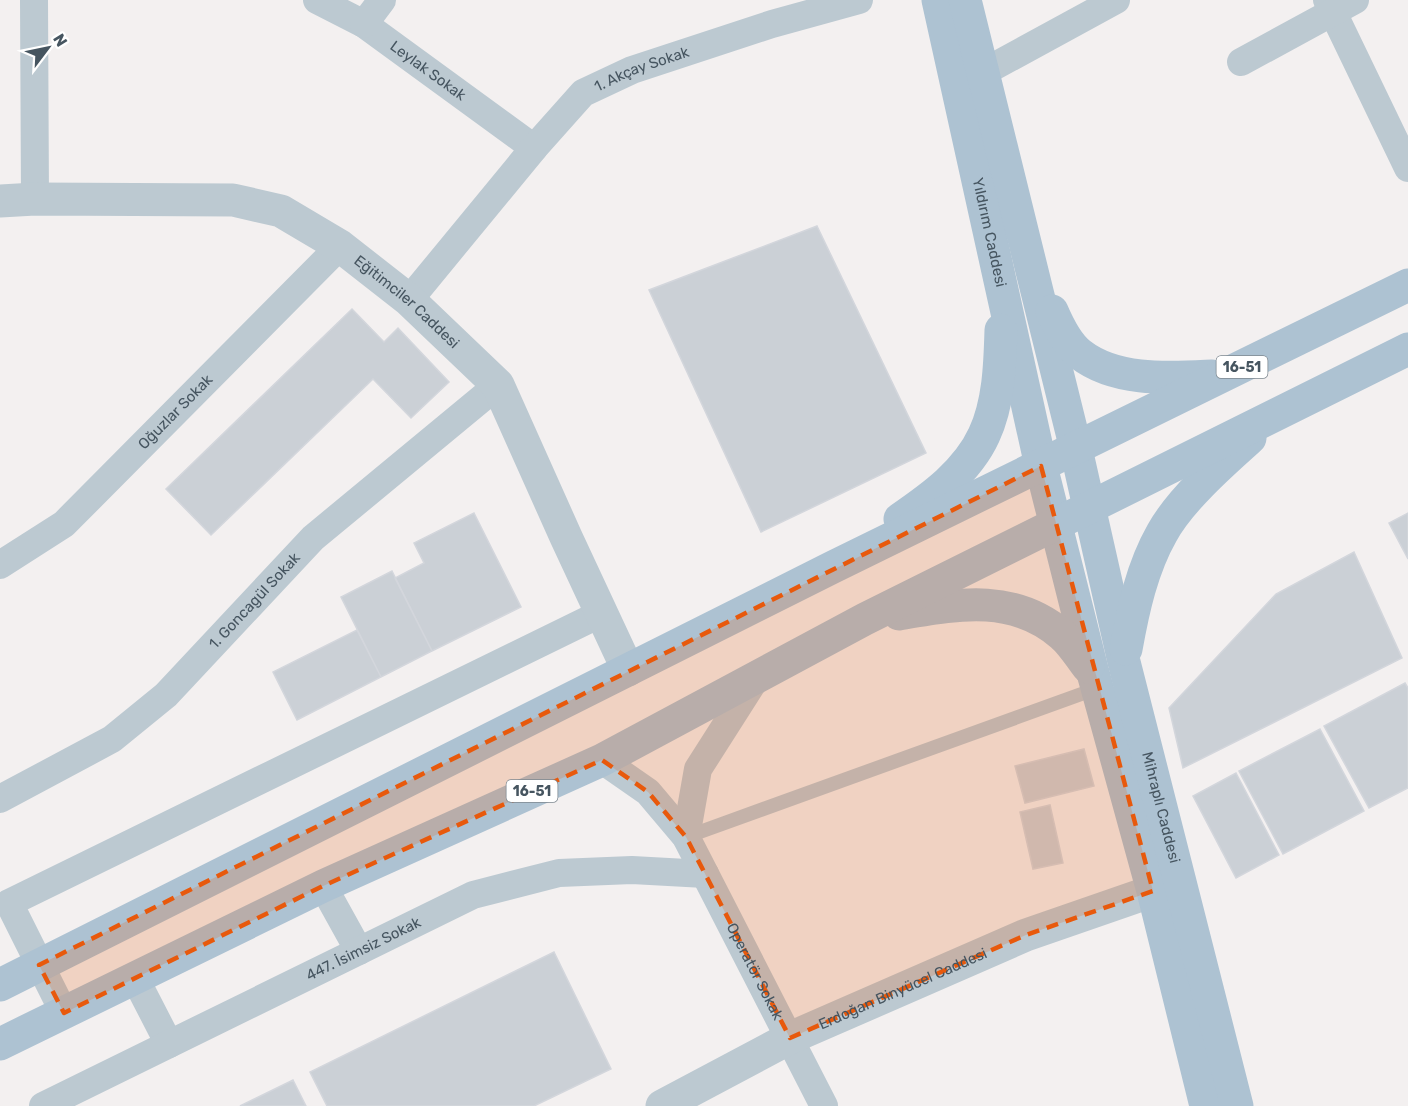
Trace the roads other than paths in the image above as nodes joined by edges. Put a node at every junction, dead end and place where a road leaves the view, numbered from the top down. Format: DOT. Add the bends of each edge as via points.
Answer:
graph roads {
  1 [pos="34,0"];
  2 [pos="317,0"];
  3 [pos="382,0"];
  4 [pos="859,0"];
  5 [pos="938,0"];
  6 [pos="965,0"];
  7 [pos="1116,0"];
  8 [pos="1338,4"];
  9 [pos="768,12"];
  10 [pos="364,24"];
  11 [pos="1241,62"];
  12 [pos="982,73"];
  13 [pos="534,148"];
  14 [pos="1408,168"];
  15 [pos="35,199"];
  16 [pos="0,201"];
  17 [pos="339,246"];
  18 [pos="1031,267"];
  19 [pos="1408,285"];
  20 [pos="1003,292"];
  21 [pos="409,300"];
  22 [pos="1408,349"];
  23 [pos="1223,376"];
  24 [pos="498,385"];
  25 [pos="1282,411"];
  26 [pos="1076,449"];
  27 [pos="1041,466"];
  28 [pos="1090,507"];
  29 [pos="1056,523"];
  30 [pos="0,565"];
  31 [pos="833,567"];
  32 [pos="602,613"];
  33 [pos="865,619"];
  34 [pos="1124,662"];
  35 [pos="628,670"];
  36 [pos="756,678"];
  37 [pos="1095,681"];
  38 [pos="602,760"];
  39 [pos="0,799"];
  40 [pos="686,837"];
  41 [pos="705,874"];
  42 [pos="323,886"];
  43 [pos="1152,891"];
  44 [pos="4,896"];
  45 [pos="359,951"];
  46 [pos="39,965"];
  47 [pos="135,978"];
  48 [pos="0,985"];
  49 [pos="64,1013"];
  50 [pos="790,1038"];
  51 [pos="0,1044"];
  52 [pos="169,1044"];
  53 [pos="43,1106"];
  54 [pos="662,1106"];
  55 [pos="824,1106"];
  56 [pos="1206,1106"];
  57 [pos="1237,1106"];
  1 -- 15 [label="street"];
  2 -- 10 [label="street, Leylak Sokak"];
  3 -- 10 [label="street"];
  4 -- 9 [label="street, 1. Akçay Sokak"];
  5 -- 20 [label="main road, Yıldırım Caddesi"];
  6 -- 12 [label="main road, Yıldırım Caddesi"];
  7 -- 12 [label="street"];
  8 -- 11 [label="street"];
  8 -- 14 [label="street"];
  9 -- 13 [label="street, 1. Akçay Sokak" via="583,93"];
  10 -- 13 [label="street, Leylak Sokak"];
  12 -- 18 [label="main road, Yıldırım Caddesi"];
  13 -- 21 [label="street, 1. Akçay Sokak"];
  15 -- 16 [label="street, Eğitimciler Caddesi"];
  15 -- 17 [label="street, Eğitimciler Caddesi" via="233,200 281,211"];
  17 -- 21 [label="street, Eğitimciler Caddesi"];
  17 -- 30 [label="street, Oğuzlar Sokak" via="64,524"];
  18 -- 23 [label="main road" via="1059,327 1079,353 1105,369 1171,378"];
  18 -- 26 [label="main road, Yıldırım Caddesi"];
  19 -- 23 [label="main road, 16-51"];
  20 -- 27 [label="main road, Yıldırım Caddesi"];
  20 -- 31 [label="main road" via="1000,363 993,406 985,434 972,456 924,503"];
  21 -- 24 [label="street, Eğitimciler Caddesi"];
  22 -- 25 [label="main road"];
  23 -- 26 [label="main road, 16-51"];
  24 -- 32 [label="street, Eğitimciler Caddesi"];
  24 -- 39 [label="street, 1. Goncagül Sokak" via="313,538 166,695 112,739"];
  25 -- 28 [label="main road"];
  25 -- 34 [label="main road" via="1220,465 1162,533 1132,613"];
  26 -- 27 [label="main road"];
  26 -- 28 [label="main road, Yıldırım Caddesi"];
  27 -- 29 [label="main road, Yıldırım Caddesi"];
  27 -- 31 [label="main road"];
  28 -- 29 [label="main road"];
  28 -- 34 [label="main road, Mihraplı Caddesi"];
  29 -- 33 [label="main road, 16-51"];
  29 -- 37 [label="main road, Mihraplı Caddesi"];
  31 -- 35 [label="main road"];
  32 -- 35 [label="street, Eğitimciler Caddesi"];
  32 -- 44 [label="street"];
  33 -- 36 [label="main road, 16-51"];
  33 -- 37 [label="main road" via="957,604 1016,609 1038,616 1064,636"];
  34 -- 57 [label="main road, Mihraplı Caddesi"];
  35 -- 46 [label="main road"];
  36 -- 38 [label="main road, 16-51"];
  36 -- 40 [label="street" via="698,769"];
  37 -- 40 [label="lane"];
  37 -- 43 [label="main road, Mihraplı Caddesi"];
  38 -- 40 [label="street, Operatör Sokak" via="648,792"];
  38 -- 42 [label="main road, 16-51"];
  40 -- 41 [label="street, Operatör Sokak"];
  41 -- 45 [label="street, 447. İsimsiz Sokak" via="632,870 559,873 473,895"];
  41 -- 50 [label="street, Operatör Sokak"];
  42 -- 45 [label="street"];
  42 -- 47 [label="main road, 16-51"];
  43 -- 50 [label="street, Erdoğan Binyücel Caddesi" via="1026,935"];
  43 -- 56 [label="main road, Mihraplı Caddesi"];
  44 -- 46 [label="street"];
  45 -- 52 [label="street, 447. İsimsiz Sokak"];
  46 -- 48 [label="main road"];
  46 -- 49 [label="street"];
  47 -- 49 [label="main road, 16-51"];
  47 -- 52 [label="street"];
  49 -- 51 [label="main road, 16-51"];
  50 -- 54 [label="street, Erdoğan Binyücel Caddesi"];
  50 -- 55 [label="street, Operatör Sokak"];
  52 -- 53 [label="street, 447. İsimsiz Sokak"];
}
